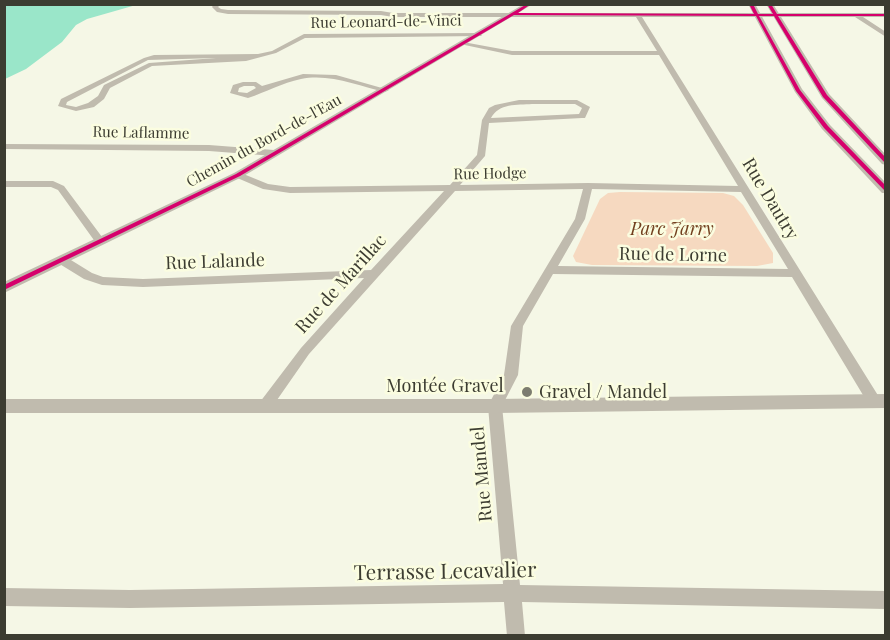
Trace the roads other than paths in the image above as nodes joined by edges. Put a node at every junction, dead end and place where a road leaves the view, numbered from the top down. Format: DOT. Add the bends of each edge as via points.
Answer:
graph roads {
  1 [pos="530,4"];
  2 [pos="751,4"];
  3 [pos="768,4"];
  4 [pos="218,8"];
  5 [pos="515,14"];
  6 [pos="638,15"];
  7 [pos="758,15"];
  8 [pos="776,15"];
  9 [pos="856,15"];
  10 [pos="885,15"];
  11 [pos="479,35"];
  12 [pos="885,36"];
  13 [pos="463,44"];
  14 [pos="661,53"];
  15 [pos="148,61"];
  16 [pos="260,90"];
  17 [pos="385,90"];
  18 [pos="486,121"];
  19 [pos="6,146"];
  20 [pos="274,153"];
  21 [pos="885,162"];
  22 [pos="238,175"];
  23 [pos="4,184"];
  24 [pos="588,186"];
  25 [pos="745,189"];
  26 [pos="449,190"];
  27 [pos="885,190"];
  28 [pos="100,241"];
  29 [pos="62,260"];
  30 [pos="550,270"];
  31 [pos="796,273"];
  32 [pos="375,274"];
  33 [pos="4,288"];
  34 [pos="880,401"];
  35 [pos="4,406"];
  36 [pos="265,406"];
  37 [pos="495,406"];
  38 [pos="511,593"];
  39 [pos="4,597"];
  40 [pos="885,600"];
  41 [pos="516,636"];
  1 -- 5 [label="street, Chemin du Bord-de-l'Eau"];
  2 -- 7 [label="street"];
  3 -- 8 [label="street"];
  4 -- 5 [label="street" via="393,15"];
  5 -- 6 [label="street"];
  5 -- 11 [label="street, Chemin du Bord-de-l'Eau"];
  6 -- 7 [label="street"];
  6 -- 14 [label="street, Rue Dautry"];
  7 -- 8 [label="street"];
  7 -- 27 [label="street" via="798,90 826,128"];
  8 -- 9 [label="street"];
  8 -- 21 [label="street" via="825,96"];
  9 -- 10 [label="street"];
  9 -- 12 [label="street"];
  11 -- 13 [label="street, Chemin du Bord-de-l'Eau"];
  11 -- 15 [label="street, Rue Leonard-de-Vinci" via="313,35 246,59"];
  13 -- 14 [label="street" via="512,53"];
  13 -- 17 [label="street, Chemin du Bord-de-l'Eau"];
  14 -- 25 [label="street, Rue Dautry"];
  15 -- 15 [label="street, Rue Leonard-de-Vinci" via="64,101 62,106 76,109 91,105 107,87"];
  16 -- 17 [label="street" via="303,75 346,78"];
  17 -- 20 [label="street, Chemin du Bord-de-l'Eau"];
  18 -- 18 [label="street" via="493,109 504,103 577,102 586,107 582,116"];
  18 -- 26 [label="street, Rue de Marillac" via="481,156"];
  19 -- 20 [label="street, Rue Laflamme" via="209,148"];
  20 -- 22 [label="street, Chemin du Bord-de-l'Eau"];
  22 -- 26 [label="street, Rue Hodge" via="266,187 290,190"];
  22 -- 28 [label="street, Chemin du Bord-de-l'Eau"];
  23 -- 28 [label="street" via="53,184 61,188"];
  24 -- 25 [label="street, Rue Hodge"];
  24 -- 26 [label="street, Rue Hodge"];
  24 -- 30 [label="street, Rue Mandel" via="580,219"];
  25 -- 31 [label="street, Rue Dautry"];
  26 -- 32 [label="street, Rue de Marillac"];
  28 -- 29 [label="street, Chemin du Bord-de-l'Eau"];
  29 -- 32 [label="street, Rue Lalande" via="102,281 143,283"];
  29 -- 33 [label="street, Chemin du Bord-de-l'Eau"];
  30 -- 31 [label="street, Rue de Lorne"];
  30 -- 37 [label="street, Rue Mandel" via="517,326 511,375"];
  31 -- 34 [label="street, Rue Dautry"];
  32 -- 36 [label="street, Rue de Marillac" via="304,351"];
  34 -- 37 [label="street, Montée Gravel"];
  35 -- 36 [label="street, Montée Gravel"];
  36 -- 37 [label="street, Montée Gravel"];
  37 -- 38 [label="street, Rue Mandel"];
  38 -- 39 [label="street, Terrasse Lecavalier"];
  38 -- 40 [label="street, Terrasse Lecavalier"];
  38 -- 41 [label="street, Rue Mandel"];
}
